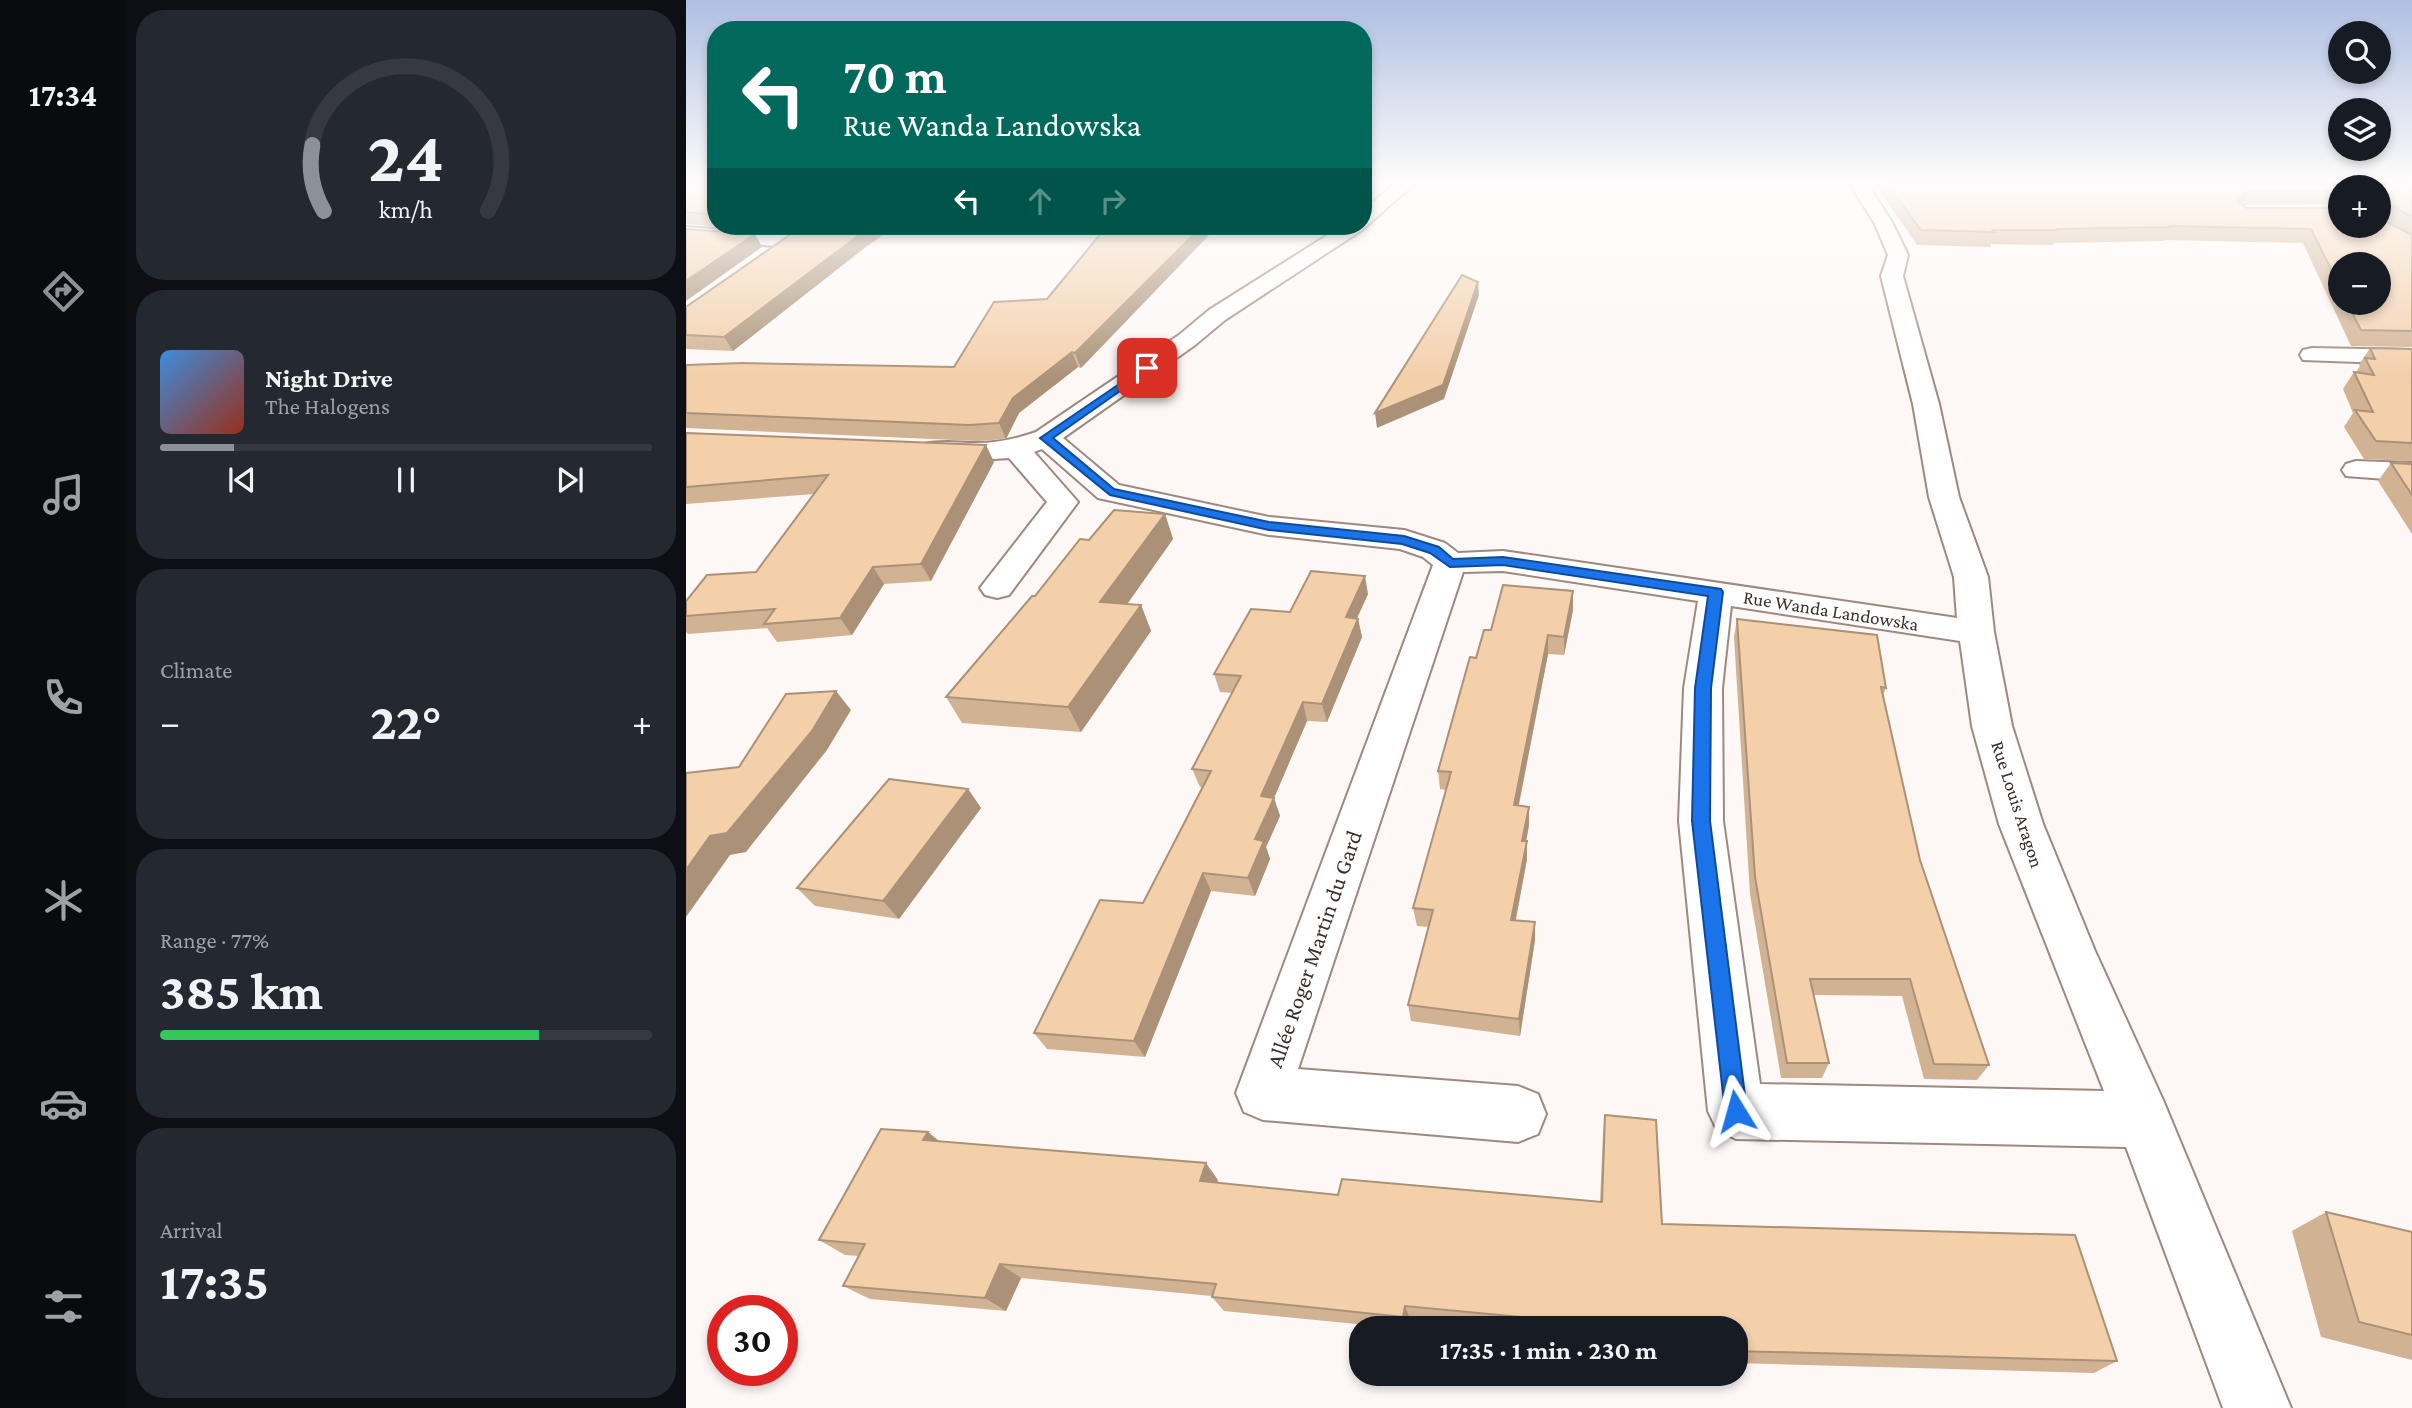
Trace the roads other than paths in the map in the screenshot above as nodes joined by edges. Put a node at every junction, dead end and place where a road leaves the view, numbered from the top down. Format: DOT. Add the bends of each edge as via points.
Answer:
graph roads {
  1 [pos="778,249"];
  2 [pos="1320,249"];
  3 [pos="1895,249"];
  4 [pos="758,263"];
  5 [pos="2312,355"];
  6 [pos="2412,357"];
  7 [pos="1046,438"];
  8 [pos="908,449"];
  9 [pos="1016,449"];
  10 [pos="2356,470"];
  11 [pos="2412,472"];
  12 [pos="1450,563"];
  13 [pos="997,588"];
  14 [pos="1716,592"];
  15 [pos="1976,632"];
  16 [pos="1518,1114"];
  17 [pos="2143,1120"];
  18 [pos="2257,1408"];
  1 -- 4 [label="street"];
  2 -- 7 [label="street" via="1217,315"];
  3 -- 15 [label="street, Rue Louis Aragon" via="1898,255 1892,276 1926,404 1944,497 1971,577"];
  5 -- 6 [label="street"];
  7 -- 9 [label="street"];
  7 -- 12 [label="street" via="1110,492 1269,526 1404,540 1434,550"];
  8 -- 9 [label="street"];
  9 -- 13 [label="street" via="1063,502"];
  10 -- 11 [label="street"];
  12 -- 14 [label="street, Rue Wanda Landowska" via="1503,561"];
  12 -- 16 [label="street, Allée Roger Martin du Gard" via="1263,1093"];
  14 -- 15 [label="street, Rue Wanda Landowska"];
  14 -- 17 [label="street" via="1703,688 1701,821 1736,1111"];
  15 -- 17 [label="street, Rue Louis Aragon" via="1992,726 2021,824"];
  17 -- 18 [label="street, Rue Louis Aragon"];
}
